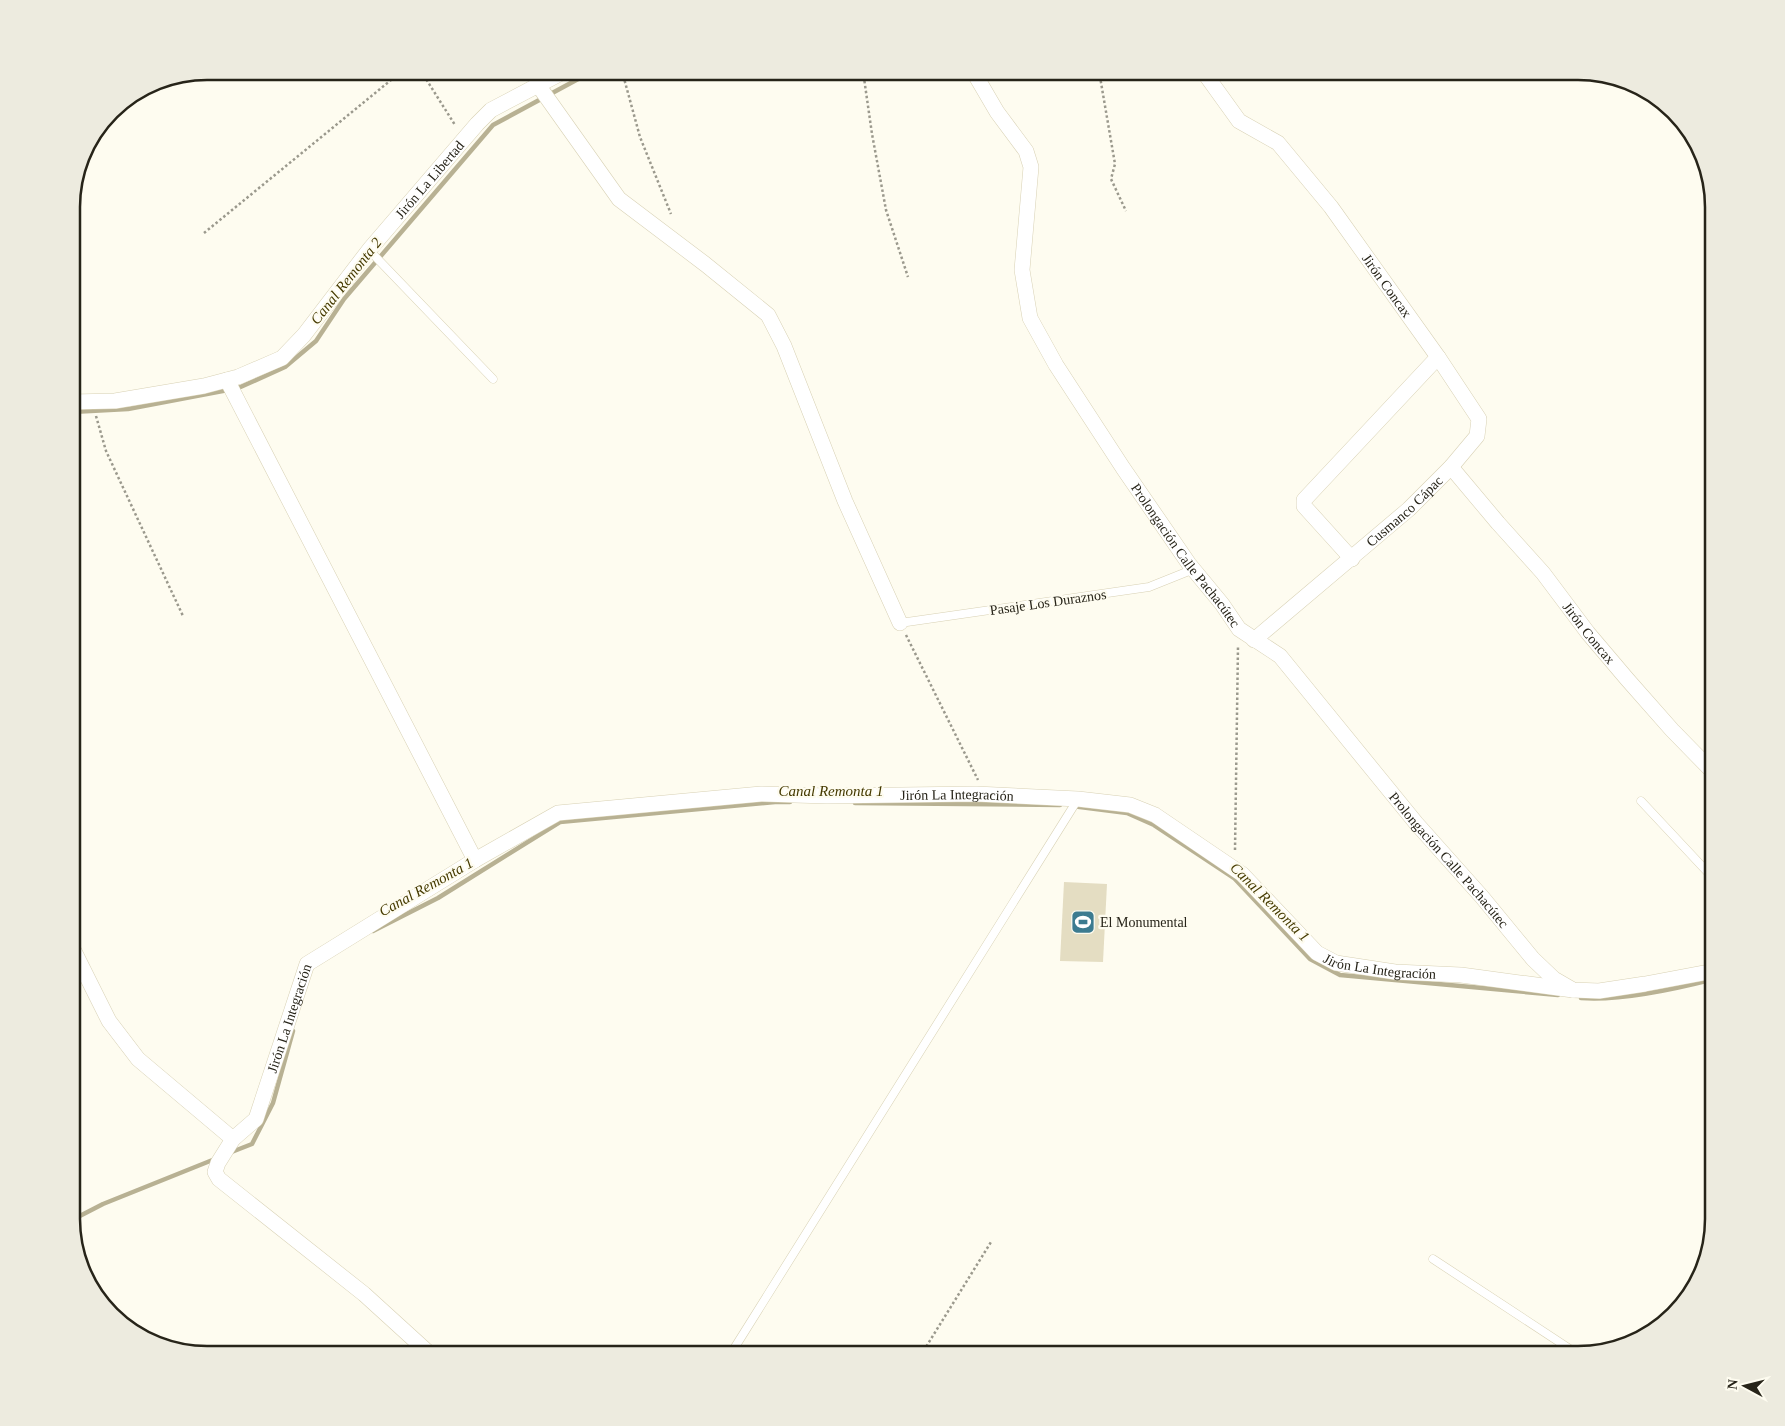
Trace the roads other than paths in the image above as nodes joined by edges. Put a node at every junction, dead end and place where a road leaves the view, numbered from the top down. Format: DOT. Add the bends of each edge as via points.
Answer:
graph roads {
  1 [pos="547,80"];
  2 [pos="978,80"];
  3 [pos="1209,80"];
  4 [pos="538,85"];
  5 [pos="369,250"];
  6 [pos="1438,357"];
  7 [pos="493,379"];
  8 [pos="227,380"];
  9 [pos="80,402"];
  10 [pos="1451,467"];
  11 [pos="1352,559"];
  12 [pos="1194,569"];
  13 [pos="900,623"];
  14 [pos="1254,640"];
  15 [pos="1705,764"];
  16 [pos="1078,799"];
  17 [pos="1640,802"];
  18 [pos="475,860"];
  19 [pos="1705,870"];
  20 [pos="80,963"];
  21 [pos="1705,973"];
  22 [pos="1574,990"];
  23 [pos="233,1139"];
  24 [pos="1434,1259"];
  25 [pos="420,1346"];
  26 [pos="736,1346"];
  27 [pos="1567,1346"];
  1 -- 4 [label="street, Jirón La Libertad"];
  2 -- 12 [label="street, Prolongación Calle Pachacútec" via="1026,151 1031,168 1022,270 1030,318 1056,365 1123,468"];
  3 -- 6 [label="street, Jirón Concax" via="1239,121 1277,141 1331,207"];
  4 -- 5 [label="street, Jirón La Libertad" via="491,110"];
  4 -- 13 [label="street" via="619,199 705,264 773,322"];
  5 -- 7 [label="lane"];
  5 -- 8 [label="street, Jirón La Libertad" via="304,335 282,358"];
  6 -- 10 [label="street, Cusmanco Cápac" via="1480,419 1477,436"];
  6 -- 11 [label="street" via="1304,500 1304,506"];
  8 -- 9 [label="street, Jirón La Libertad" via="158,395"];
  8 -- 18 [label="street"];
  10 -- 11 [label="street, Cusmanco Cápac"];
  10 -- 15 [label="street, Jirón Concax" via="1543,573 1627,679"];
  11 -- 14 [label="street, Cusmanco Cápac"];
  12 -- 13 [label="lane, Pasaje Los Duraznos" via="1149,588"];
  12 -- 14 [label="street, Prolongación Calle Pachacútec" via="1239,629"];
  14 -- 22 [label="street, Prolongación Calle Pachacútec" via="1280,656 1533,959 1554,979"];
  16 -- 18 [label="street, Jirón La Integración" via="986,794 761,794 558,813"];
  16 -- 22 [label="street, Jirón La Integración" via="1130,805 1155,816 1242,874 1317,953 1336,963"];
  16 -- 26 [label="lane"];
  17 -- 19 [label="lane"];
  18 -- 23 [label="street, Jirón La Integración" via="306,964 256,1119"];
  20 -- 23 [label="street" via="109,1022 138,1059"];
  21 -- 22 [label="street, Prolongación Calle Pachacútec" via="1599,991"];
  23 -- 25 [label="street, Jirón La Integración" via="218,1163 216,1172 219,1180 364,1294"];
  24 -- 27 [label="lane"];
}
